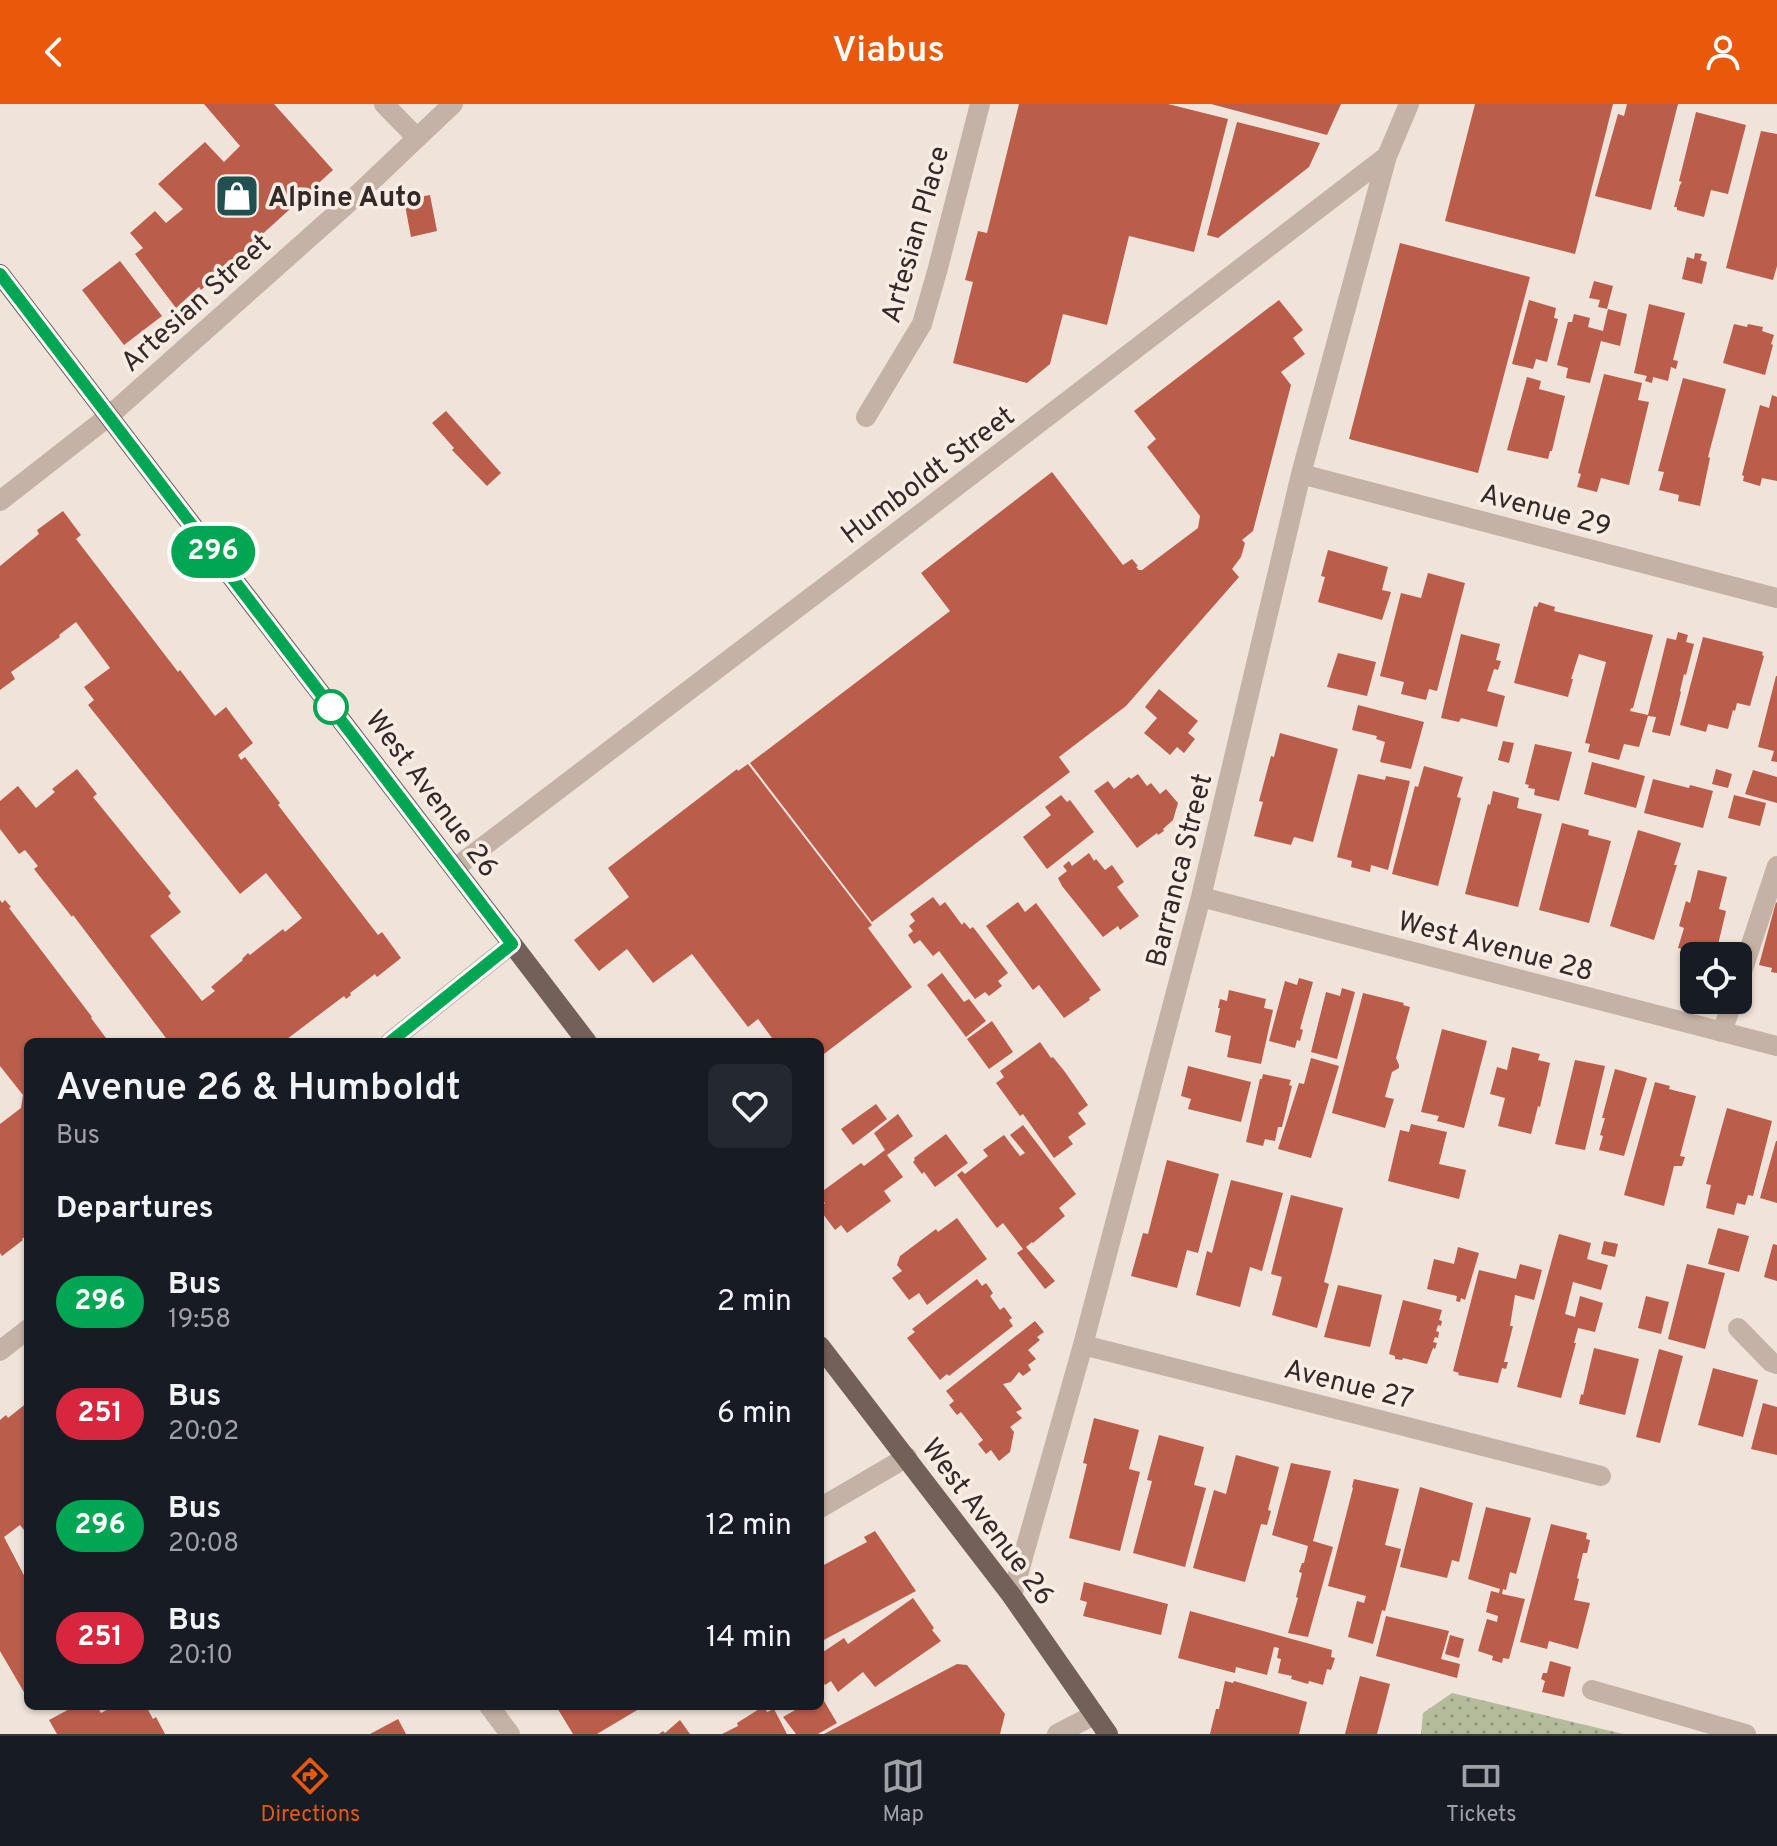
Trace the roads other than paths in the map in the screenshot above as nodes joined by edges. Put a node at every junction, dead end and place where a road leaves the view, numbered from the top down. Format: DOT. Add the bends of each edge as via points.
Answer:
graph roads {
  1 [pos="384,104"];
  2 [pos="453,104"];
  3 [pos="980,104"];
  4 [pos="1409,104"];
  5 [pos="417,138"];
  6 [pos="1387,156"];
  7 [pos="0,274"];
  8 [pos="109,416"];
  9 [pos="866,417"];
  10 [pos="1301,474"];
  11 [pos="0,501"];
  12 [pos="1777,598"];
  13 [pos="1777,866"];
  14 [pos="455,868"];
  15 [pos="1201,897"];
  16 [pos="1752,942"];
  17 [pos="512,944"];
  18 [pos="1728,1014"];
  19 [pos="1722,1032"];
  20 [pos="395,1038"];
  21 [pos="584,1038"];
  22 [pos="1777,1046"];
  23 [pos="1738,1328"];
  24 [pos="24,1332"];
  25 [pos="1083,1345"];
  26 [pos="0,1351"];
  27 [pos="824,1351"];
  28 [pos="1777,1364"];
  29 [pos="907,1457"];
  30 [pos="1601,1476"];
  31 [pos="824,1506"];
  32 [pos="1012,1596"];
  33 [pos="1592,1690"];
  34 [pos="492,1710"];
  35 [pos="1094,1715"];
  36 [pos="510,1734"];
  37 [pos="1057,1734"];
  38 [pos="1108,1734"];
  39 [pos="1746,1734"];
  1 -- 5 [label="street"];
  2 -- 5 [label="street, Artesian Street"];
  3 -- 9 [label="street, Artesian Place" via="922,324"];
  4 -- 6 [label="street, Humboldt Street"];
  5 -- 8 [label="street, Artesian Street"];
  6 -- 10 [label="street, Barranca Street"];
  6 -- 14 [label="street, Humboldt Street"];
  7 -- 8 [label="main road, West Avenue 26"];
  8 -- 11 [label="street, Artesian Street"];
  8 -- 14 [label="main road, West Avenue 26"];
  10 -- 12 [label="street, Avenue 29"];
  10 -- 15 [label="street, Barranca Street"];
  13 -- 16 [label="street"];
  14 -- 17 [label="main road, West Avenue 26"];
  15 -- 19 [label="street, West Avenue 28"];
  15 -- 25 [label="street, Barranca Street"];
  17 -- 20 [label="street"];
  17 -- 21 [label="main road, West Avenue 26"];
  18 -- 19 [label="street"];
  19 -- 22 [label="street, West Avenue 28"];
  23 -- 28 [label="street"];
  24 -- 26 [label="street"];
  25 -- 30 [label="street, Avenue 27"];
  25 -- 32 [label="street, Barranca Street"];
  27 -- 29 [label="main road, West Avenue 26"];
  29 -- 31 [label="street"];
  29 -- 32 [label="main road, West Avenue 26"];
  32 -- 35 [label="main road, West Avenue 26"];
  33 -- 39 [label="street"];
  34 -- 36 [label="street"];
  35 -- 37 [label="street"];
  35 -- 38 [label="main road, West Avenue 26"];
}
